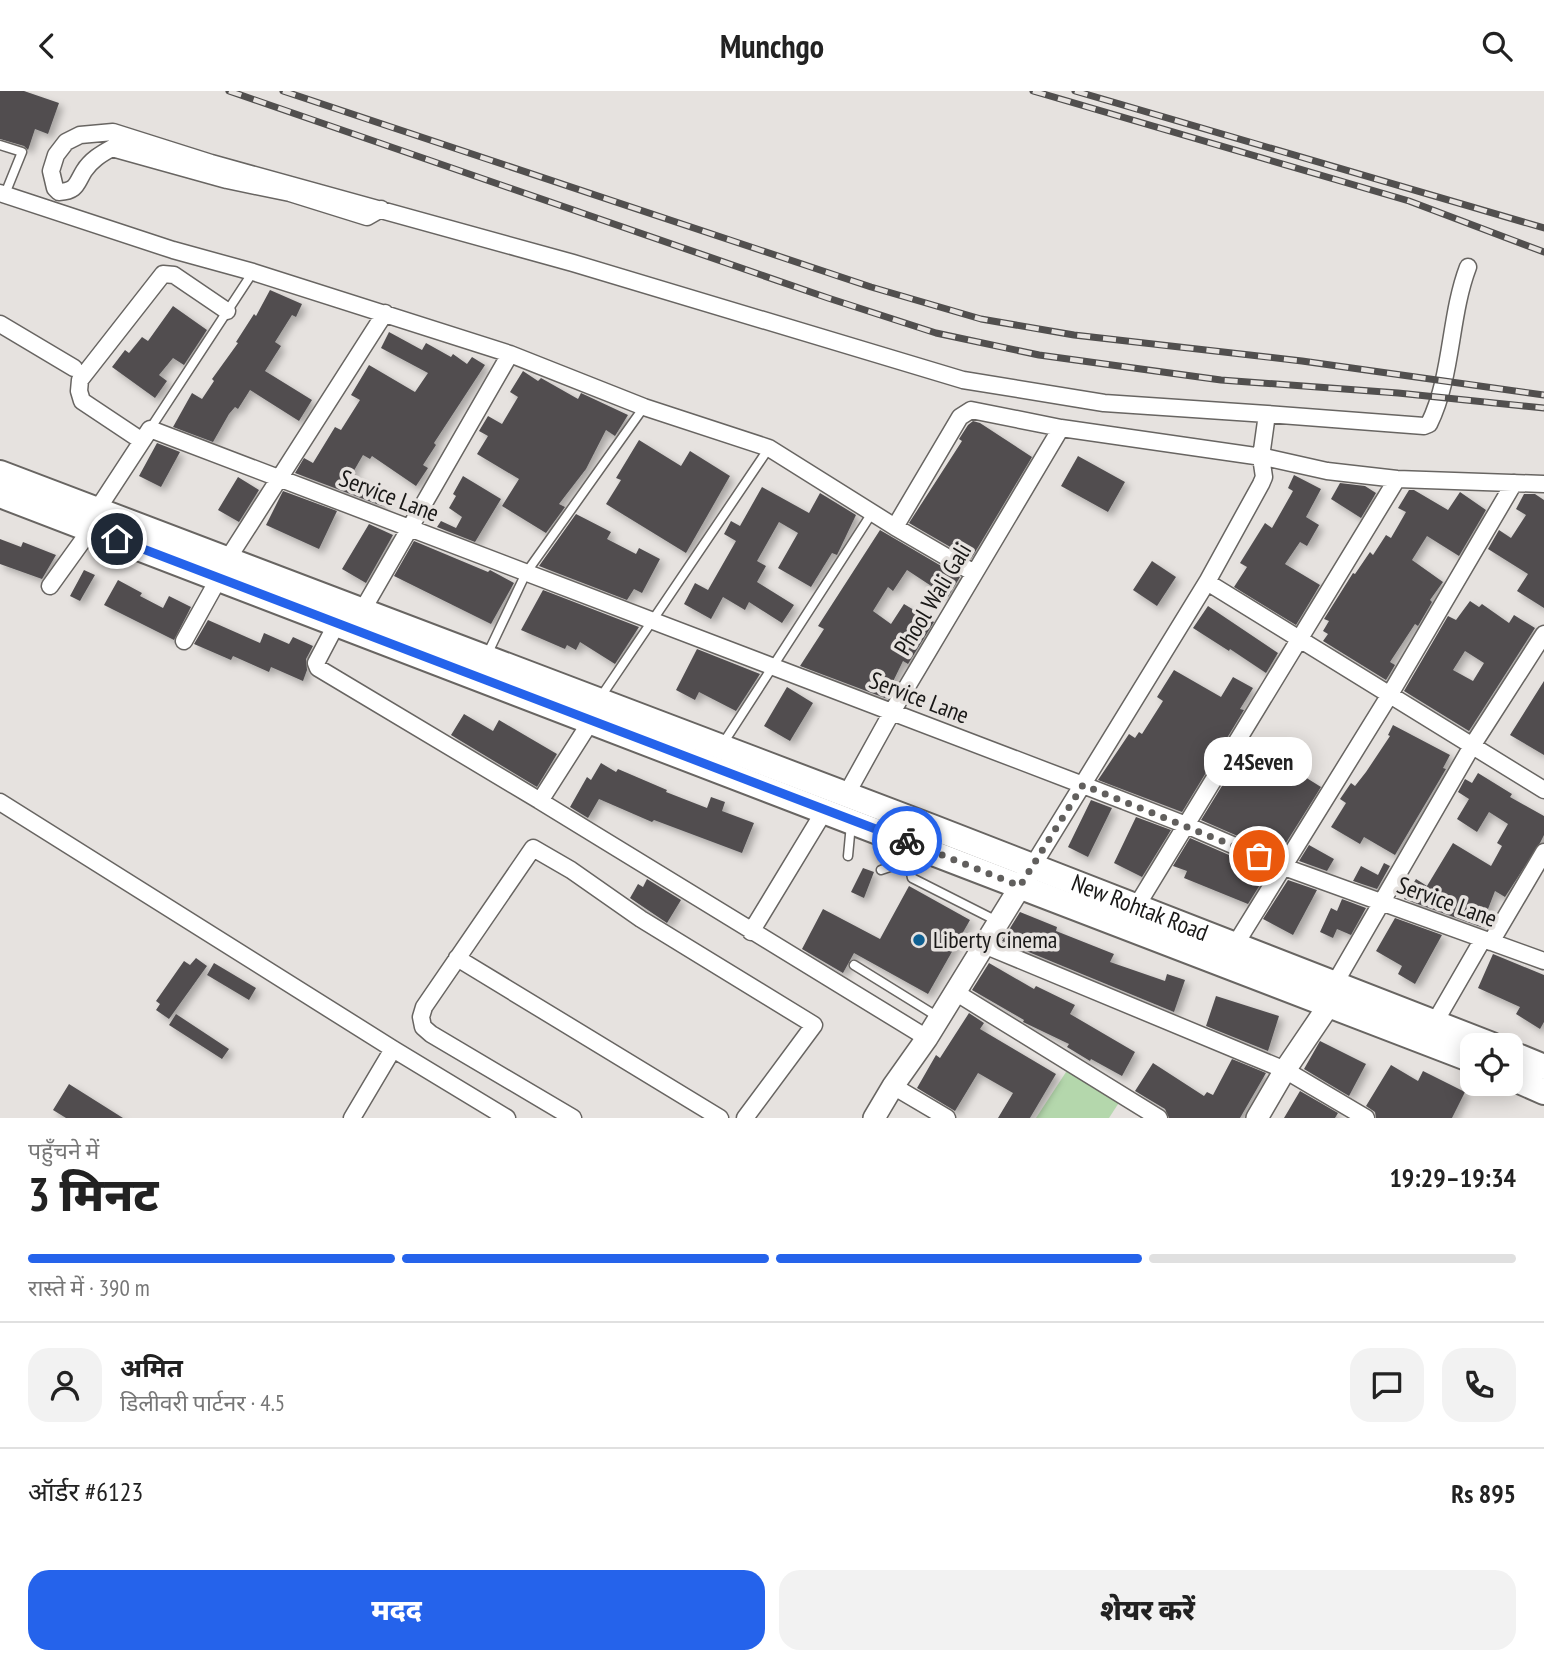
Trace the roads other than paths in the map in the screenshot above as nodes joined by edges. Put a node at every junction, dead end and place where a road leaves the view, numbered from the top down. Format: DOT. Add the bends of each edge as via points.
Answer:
graph roads {
  1 [pos="0,145"];
  2 [pos="3,194"];
  3 [pos="381,209"];
  4 [pos="1468,267"];
  5 [pos="253,272"];
  6 [pos="227,311"];
  7 [pos="385,313"];
  8 [pos="0,324"];
  9 [pos="510,354"];
  10 [pos="74,368"];
  11 [pos="644,407"];
  12 [pos="1267,414"];
  13 [pos="1061,428"];
  14 [pos="146,435"];
  15 [pos="769,448"];
  16 [pos="1261,457"];
  17 [pos="0,473"];
  18 [pos="278,478"];
  19 [pos="1397,479"];
  20 [pos="1514,484"];
  21 [pos="1544,484"];
  22 [pos="0,495"];
  23 [pos="872,513"];
  24 [pos="94,520"];
  25 [pos="895,527"];
  26 [pos="409,528"];
  27 [pos="223,569"];
  28 [pos="526,573"];
  29 [pos="974,573"];
  30 [pos="1207,582"];
  31 [pos="50,586"];
  32 [pos="362,611"];
  33 [pos="652,622"];
  34 [pos="337,623"];
  35 [pos="1544,634"];
  36 [pos="1300,640"];
  37 [pos="184,641"];
  38 [pos="486,657"];
  39 [pos="773,667"];
  40 [pos="1389,695"];
  41 [pos="595,711"];
  42 [pos="892,712"];
  43 [pos="1472,746"];
  44 [pos="721,748"];
  45 [pos="1083,785"];
  46 [pos="1544,790"];
  47 [pos="846,795"];
  48 [pos="0,802"];
  49 [pos="542,802"];
  50 [pos="825,810"];
  51 [pos="851,820"];
  52 [pos="1186,825"];
  53 [pos="914,844"];
  54 [pos="1544,852"];
  55 [pos="848,856"];
  56 [pos="1284,867"];
  57 [pos="881,870"];
  58 [pos="1026,876"];
  59 [pos="1381,903"];
  60 [pos="1136,907"];
  61 [pos="999,922"];
  62 [pos="751,932"];
  63 [pos="1487,941"];
  64 [pos="984,945"];
  65 [pos="1235,945"];
  66 [pos="457,958"];
  67 [pos="1544,961"];
  68 [pos="855,965"];
  69 [pos="955,992"];
  70 [pos="1332,994"];
  71 [pos="939,1018"];
  72 [pos="1435,1022"];
  73 [pos="1462,1033"];
  74 [pos="927,1038"];
  75 [pos="393,1049"];
  76 [pos="1460,1054"];
  77 [pos="1523,1057"];
  78 [pos="1542,1062"];
  79 [pos="1285,1070"];
  80 [pos="1523,1083"];
  81 [pos="893,1086"];
  82 [pos="1544,1092"];
  83 [pos="352,1118"];
  84 [pos="507,1118"];
  85 [pos="573,1118"];
  86 [pos="720,1118"];
  87 [pos="745,1118"];
  88 [pos="874,1118"];
  89 [pos="947,1118"];
  90 [pos="1159,1118"];
  91 [pos="1257,1118"];
  92 [pos="1366,1118"];
  1 -- 2 [label="lane" via="22,152"];
  2 -- 5 [label="street"];
  3 -- 3 [label="street" via="367,217 112,148 93,160 71,190 55,188 51,171 69,138 113,132"];
  3 -- 12 [label="street" via="963,380 1104,403"];
  4 -- 12 [label="street" via="1444,380 1429,424"];
  5 -- 6 [label="lane"];
  5 -- 7 [label="street"];
  6 -- 14 [label="lane"];
  6 -- 14 [label="street, Service Lane" via="174,275 163,274 80,380 82,401"];
  7 -- 9 [label="street"];
  7 -- 18 [label="street"];
  8 -- 10 [label="street"];
  9 -- 11 [label="street"];
  9 -- 26 [label="street"];
  11 -- 15 [label="street"];
  11 -- 28 [label="lane"];
  12 -- 16 [label="street"];
  13 -- 16 [label="street"];
  13 -- 25 [label="street" via="980,411 964,412"];
  13 -- 29 [label="street, Phool Wali Gali"];
  14 -- 18 [label="street, Service Lane"];
  14 -- 24 [label="street"];
  15 -- 23 [label="street"];
  15 -- 33 [label="lane"];
  16 -- 19 [label="street"];
  16 -- 30 [label="street" via="1261,484"];
  17 -- 24 [label="main road, New Rohtak Road"];
  18 -- 26 [label="street, Service Lane"];
  18 -- 27 [label="street"];
  19 -- 20 [label="street"];
  19 -- 36 [label="street"];
  20 -- 21 [label="street"];
  20 -- 40 [label="street"];
  22 -- 24 [label="main road, New Rohtak Road"];
  23 -- 25 [label="street"];
  23 -- 39 [label="lane"];
  24 -- 27 [label="main road, New Rohtak Road"];
  24 -- 31 [label="street"];
  25 -- 29 [label="street"];
  26 -- 28 [label="street, Service Lane"];
  26 -- 32 [label="street"];
  27 -- 32 [label="main road, New Rohtak Road"];
  27 -- 34 [label="main road, New Rohtak Road"];
  27 -- 37 [label="street"];
  28 -- 33 [label="street, Service Lane"];
  28 -- 38 [label="lane"];
  29 -- 42 [label="street, Phool Wali Gali"];
  30 -- 36 [label="street"];
  30 -- 45 [label="street"];
  32 -- 38 [label="main road, New Rohtak Road"];
  33 -- 39 [label="street, Service Lane"];
  33 -- 41 [label="lane"];
  34 -- 41 [label="main road, New Rohtak Road"];
  34 -- 49 [label="street" via="316,663 318,668"];
  35 -- 43 [label="street"];
  36 -- 40 [label="street"];
  36 -- 52 [label="street"];
  38 -- 41 [label="main road, New Rohtak Road"];
  39 -- 42 [label="street, Service Lane"];
  39 -- 44 [label="lane"];
  40 -- 43 [label="street"];
  40 -- 56 [label="street"];
  41 -- 44 [label="main road, New Rohtak Road"];
  41 -- 49 [label="street"];
  41 -- 50 [label="main road, New Rohtak Road"];
  42 -- 45 [label="street, Service Lane"];
  42 -- 47 [label="street, Phool Wali Gali"];
  43 -- 46 [label="street"];
  43 -- 59 [label="street"];
  44 -- 47 [label="main road, New Rohtak Road"];
  45 -- 52 [label="street, Service Lane"];
  45 -- 58 [label="street"];
  47 -- 58 [label="main road, New Rohtak Road"];
  48 -- 75 [label="street"];
  49 -- 62 [label="street"];
  50 -- 51 [label="main road, New Rohtak Road"];
  50 -- 62 [label="street"];
  51 -- 53 [label="main road, New Rohtak Road"];
  51 -- 55 [label="lane"];
  52 -- 56 [label="street, Service Lane"];
  52 -- 60 [label="street"];
  53 -- 57 [label="lane"];
  53 -- 58 [label="main road, New Rohtak Road"];
  53 -- 61 [label="lane" via="912,877"];
  54 -- 63 [label="street"];
  56 -- 59 [label="street, Service Lane"];
  56 -- 65 [label="street"];
  58 -- 60 [label="main road, New Rohtak Road"];
  58 -- 61 [label="street"];
  58 -- 70 [label="main road, New Rohtak Road"];
  59 -- 63 [label="street, Service Lane"];
  59 -- 70 [label="street"];
  60 -- 65 [label="main road, New Rohtak Road"];
  61 -- 64 [label="street"];
  62 -- 74 [label="street"];
  63 -- 67 [label="street, Service Lane"];
  63 -- 72 [label="street"];
  64 -- 69 [label="street"];
  64 -- 79 [label="street"];
  65 -- 70 [label="main road, New Rohtak Road"];
  66 -- 85 [label="street" via="424,1007 423,1027"];
  66 -- 86 [label="street"];
  66 -- 87 [label="street" via="533,848 814,1025"];
  68 -- 71 [label="lane"];
  69 -- 71 [label="street"];
  69 -- 90 [label="street"];
  70 -- 72 [label="main road, New Rohtak Road"];
  70 -- 76 [label="main road, New Rohtak Road"];
  70 -- 79 [label="street"];
  71 -- 74 [label="street"];
  72 -- 73 [label="main road, New Rohtak Road"];
  74 -- 81 [label="street"];
  75 -- 83 [label="street"];
  75 -- 84 [label="street"];
  77 -- 78 [label="main road"];
  79 -- 91 [label="street"];
  79 -- 92 [label="street"];
  80 -- 82 [label="main road"];
  81 -- 88 [label="street"];
  81 -- 89 [label="street"];
}
